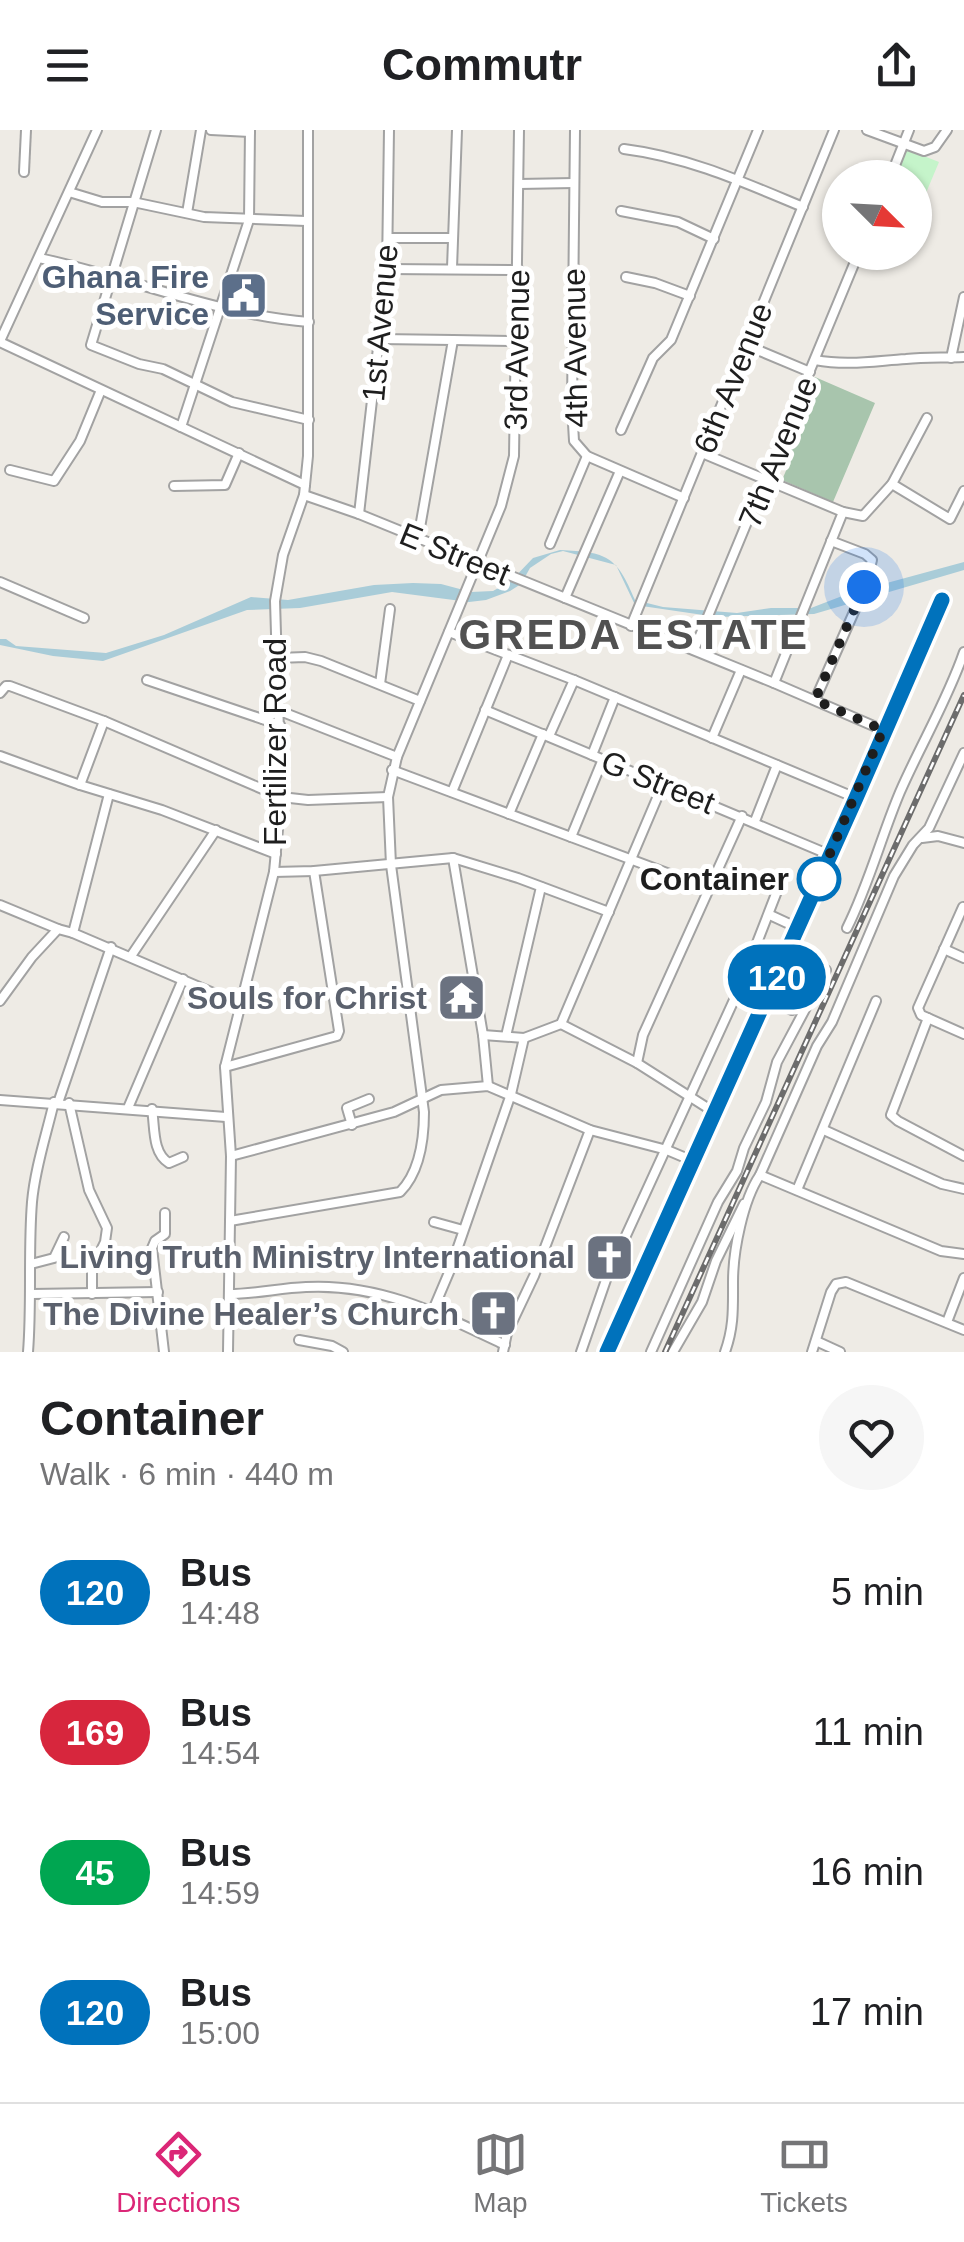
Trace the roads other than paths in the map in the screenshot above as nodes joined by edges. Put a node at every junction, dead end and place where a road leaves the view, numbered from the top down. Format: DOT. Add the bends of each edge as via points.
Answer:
graph roads {
  1 [pos="26,130"];
  2 [pos="97,130"];
  3 [pos="156,130"];
  4 [pos="201,130"];
  5 [pos="211,130"];
  6 [pos="308,130"];
  7 [pos="390,130"];
  8 [pos="456,130"];
  9 [pos="519,130"];
  10 [pos="575,130"];
  11 [pos="758,130"];
  12 [pos="834,130"];
  13 [pos="867,130"];
  14 [pos="909,130"];
  15 [pos="946,130"];
  16 [pos="250,131"];
  17 [pos="903,145"];
  18 [pos="624,149"];
  19 [pos="897,160"];
  20 [pos="24,172"];
  21 [pos="738,180"];
  22 [pos="574,183"];
  23 [pos="519,184"];
  24 [pos="69,192"];
  25 [pos="133,202"];
  26 [pos="802,207"];
  27 [pos="621,210"];
  28 [pos="187,213"];
  29 [pos="249,220"];
  30 [pos="306,220"];
  31 [pos="388,238"];
  32 [pos="452,238"];
  33 [pos="714,239"];
  34 [pos="39,258"];
  35 [pos="452,268"];
  36 [pos="387,269"];
  37 [pos="518,270"];
  38 [pos="852,270"];
  39 [pos="114,275"];
  40 [pos="626,277"];
  41 [pos="690,296"];
  42 [pos="964,297"];
  43 [pos="218,308"];
  44 [pos="309,322"];
  45 [pos="380,339"];
  46 [pos="454,340"];
  47 [pos="518,341"];
  48 [pos="0,342"];
  49 [pos="748,346"];
  50 [pos="964,357"];
  51 [pos="951,358"];
  52 [pos="816,360"];
  53 [pos="810,372"];
  54 [pos="196,383"];
  55 [pos="101,390"];
  56 [pos="926,418"];
  57 [pos="309,420"];
  58 [pos="181,427"];
  59 [pos="621,430"];
  60 [pos="702,453"];
  61 [pos="240,454"];
  62 [pos="587,456"];
  63 [pos="10,470"];
  64 [pos="620,471"];
  65 [pos="766,481"];
  66 [pos="892,484"];
  67 [pos="305,485"];
  68 [pos="174,486"];
  69 [pos="964,490"];
  70 [pos="304,496"];
  71 [pos="684,498"];
  72 [pos="843,512"];
  73 [pos="360,514"];
  74 [pos="418,539"];
  75 [pos="831,541"];
  76 [pos="550,544"];
  77 [pos="477,564"];
  78 [pos="0,582"];
  79 [pos="565,598"];
  80 [pos="942,600"];
  81 [pos="390,609"];
  82 [pos="84,618"];
  83 [pos="632,626"];
  84 [pos="450,632"];
  85 [pos="694,650"];
  86 [pos="964,652"];
  87 [pos="508,655"];
  88 [pos="278,658"];
  89 [pos="741,670"];
  90 [pos="146,680"];
  91 [pos="574,680"];
  92 [pos="774,682"];
  93 [pos="380,684"];
  94 [pos="2,688"];
  95 [pos="615,697"];
  96 [pos="815,700"];
  97 [pos="420,701"];
  98 [pos="486,710"];
  99 [pos="280,712"];
  100 [pos="263,719"];
  101 [pos="104,721"];
  102 [pos="280,725"];
  103 [pos="883,730"];
  104 [pos="546,735"];
  105 [pos="712,738"];
  106 [pos="964,753"];
  107 [pos="592,755"];
  108 [pos="0,756"];
  109 [pos="397,757"];
  110 [pos="603,759"];
  111 [pos="778,765"];
  112 [pos="392,770"];
  113 [pos="80,784"];
  114 [pos="663,784"];
  115 [pos="452,792"];
  116 [pos="109,794"];
  117 [pos="281,796"];
  118 [pos="388,796"];
  119 [pos="856,798"];
  120 [pos="509,814"];
  121 [pos="742,816"];
  122 [pos="755,822"];
  123 [pos="216,830"];
  124 [pos="570,837"];
  125 [pos="918,839"];
  126 [pos="964,843"];
  127 [pos="276,854"];
  128 [pos="830,855"];
  129 [pos="453,858"];
  130 [pos="629,862"];
  131 [pos="392,865"];
  132 [pos="274,872"];
  133 [pos="314,872"];
  134 [pos="781,882"];
  135 [pos="541,887"];
  136 [pos="710,889"];
  137 [pos="0,905"];
  138 [pos="963,907"];
  139 [pos="609,912"];
  140 [pos="770,915"];
  141 [pos="798,928"];
  142 [pos="847,928"];
  143 [pos="58,929"];
  144 [pos="72,934"];
  145 [pos="111,947"];
  146 [pos="944,949"];
  147 [pos="131,956"];
  148 [pos="964,958"];
  149 [pos="826,970"];
  150 [pos="182,979"];
  151 [pos="739,988"];
  152 [pos="225,998"];
  153 [pos="766,999"];
  154 [pos="0,1000"];
  155 [pos="876,1001"];
  156 [pos="792,1010"];
  157 [pos="928,1018"];
  158 [pos="561,1024"];
  159 [pos="964,1034"];
  160 [pos="483,1036"];
  161 [pos="506,1036"];
  162 [pos="524,1038"];
  163 [pos="638,1063"];
  164 [pos="226,1067"];
  165 [pos="488,1086"];
  166 [pos="511,1094"];
  167 [pos="369,1098"];
  168 [pos="689,1098"];
  169 [pos="422,1099"];
  170 [pos="0,1100"];
  171 [pos="56,1102"];
  172 [pos="69,1103"];
  173 [pos="128,1108"];
  174 [pos="152,1108"];
  175 [pos="714,1112"];
  176 [pos="226,1117"];
  177 [pos="352,1125"];
  178 [pos="590,1130"];
  179 [pos="824,1130"];
  180 [pos="666,1150"];
  181 [pos="230,1156"];
  182 [pos="964,1156"];
  183 [pos="184,1157"];
  184 [pos="693,1161"];
  185 [pos="760,1175"];
  186 [pos="964,1189"];
  187 [pos="797,1190"];
  188 [pos="746,1202"];
  189 [pos="166,1213"];
  190 [pos="230,1221"];
  191 [pos="434,1222"];
  192 [pos="463,1230"];
  193 [pos="64,1238"];
  194 [pos="964,1254"];
  195 [pos="31,1264"];
  196 [pos="964,1278"];
  197 [pos="158,1292"];
  198 [pos="32,1294"];
  199 [pos="92,1294"];
  200 [pos="228,1294"];
  201 [pos="434,1310"];
  202 [pos="947,1322"];
  203 [pos="964,1330"];
  204 [pos="299,1340"];
  205 [pos="816,1342"];
  206 [pos="504,1348"];
  207 [pos="28,1352"];
  208 [pos="38,1352"];
  209 [pos="164,1352"];
  210 [pos="228,1352"];
  211 [pos="343,1352"];
  212 [pos="581,1352"];
  213 [pos="607,1352"];
  214 [pos="651,1352"];
  215 [pos="673,1352"];
  216 [pos="725,1352"];
  217 [pos="812,1352"];
  218 [pos="840,1352"];
  1 -- 20 [label="street"];
  2 -- 24 [label="street"];
  3 -- 25 [label="street"];
  4 -- 28 [label="street"];
  5 -- 16 [label="street"];
  6 -- 30 [label="street, Fertilizer Road"];
  7 -- 31 [label="street, 1st Avenue"];
  8 -- 32 [label="street"];
  9 -- 23 [label="street, 3rd Avenue"];
  10 -- 22 [label="street, 4th Avenue"];
  11 -- 21 [label="street"];
  12 -- 26 [label="street, 6th Avenue"];
  13 -- 17 [label="street"];
  14 -- 17 [label="street"];
  15 -- 17 [label="street" via="930,150"];
  16 -- 29 [label="street"];
  17 -- 19 [label="street"];
  18 -- 21 [label="street" via="666,154"];
  21 -- 26 [label="street"];
  21 -- 33 [label="street"];
  22 -- 23 [label="street"];
  22 -- 62 [label="street, 4th Avenue" via="572,431"];
  23 -- 37 [label="street, 3rd Avenue"];
  24 -- 25 [label="street"];
  24 -- 34 [label="street"];
  25 -- 28 [label="street"];
  25 -- 39 [label="street"];
  26 -- 49 [label="street, 6th Avenue"];
  27 -- 33 [label="street" via="678,222"];
  28 -- 29 [label="street"];
  29 -- 30 [label="street"];
  29 -- 43 [label="street"];
  30 -- 44 [label="street, Fertilizer Road"];
  31 -- 32 [label="street"];
  31 -- 36 [label="street, 1st Avenue"];
  32 -- 35 [label="street"];
  33 -- 41 [label="street"];
  34 -- 39 [label="street"];
  34 -- 48 [label="street"];
  35 -- 36 [label="street"];
  35 -- 37 [label="street"];
  36 -- 45 [label="street, 1st Avenue"];
  37 -- 47 [label="street, 3rd Avenue"];
  38 -- 52 [label="street, 7th Avenue"];
  39 -- 43 [label="street"];
  39 -- 54 [label="street" via="92,346"];
  40 -- 41 [label="street"];
  41 -- 59 [label="street"];
  42 -- 51 [label="street"];
  43 -- 44 [label="street"];
  43 -- 54 [label="street"];
  44 -- 57 [label="street, Fertilizer Road"];
  45 -- 46 [label="street"];
  45 -- 73 [label="street, 1st Avenue"];
  46 -- 47 [label="street"];
  46 -- 74 [label="street"];
  47 -- 77 [label="street, 3rd Avenue" via="511,475"];
  48 -- 55 [label="street"];
  49 -- 53 [label="street"];
  49 -- 60 [label="street, 6th Avenue"];
  50 -- 51 [label="street"];
  51 -- 52 [label="street" via="838,365"];
  52 -- 53 [label="street, 7th Avenue"];
  53 -- 65 [label="street, 7th Avenue"];
  54 -- 57 [label="street" via="232,402"];
  54 -- 58 [label="street"];
  55 -- 58 [label="street"];
  55 -- 63 [label="street" via="54,481"];
  56 -- 66 [label="street"];
  57 -- 67 [label="street, Fertilizer Road"];
  58 -- 61 [label="street"];
  60 -- 65 [label="street"];
  60 -- 71 [label="street, 6th Avenue"];
  61 -- 67 [label="street"];
  61 -- 68 [label="street" via="220,487"];
  62 -- 64 [label="street, 4th Avenue"];
  62 -- 76 [label="street"];
  64 -- 71 [label="street, 4th Avenue"];
  64 -- 79 [label="street"];
  65 -- 72 [label="street"];
  65 -- 85 [label="street, 7th Avenue"];
  66 -- 69 [label="street" via="950,519"];
  66 -- 72 [label="street" via="869,513"];
  67 -- 70 [label="street, Fertilizer Road"];
  70 -- 73 [label="street, E Street"];
  70 -- 88 [label="street, Fertilizer Road" via="275,601"];
  71 -- 83 [label="street, 6th Avenue"];
  72 -- 75 [label="street"];
  73 -- 74 [label="street, E Street"];
  74 -- 77 [label="street, E Street"];
  75 -- 92 [label="street"];
  75 -- 96 [label="street" via="872,560"];
  77 -- 79 [label="street, E Street"];
  77 -- 84 [label="street, 3rd Avenue"];
  78 -- 82 [label="street"];
  79 -- 83 [label="street, E Street"];
  80 -- 103 [label="street"];
  81 -- 93 [label="street"];
  83 -- 85 [label="street, E Street"];
  84 -- 87 [label="street"];
  84 -- 97 [label="street, 3rd Avenue"];
  85 -- 89 [label="street, E Street"];
  86 -- 142 [label="street"];
  87 -- 91 [label="street"];
  87 -- 98 [label="street"];
  88 -- 93 [label="street" via="305,657"];
  88 -- 99 [label="street, Fertilizer Road"];
  89 -- 92 [label="street, E Street"];
  89 -- 105 [label="street"];
  90 -- 100 [label="street"];
  91 -- 95 [label="street"];
  91 -- 104 [label="street"];
  92 -- 96 [label="street, E Street"];
  93 -- 97 [label="street"];
  94 -- 101 [label="street"];
  95 -- 105 [label="street"];
  95 -- 107 [label="street"];
  96 -- 103 [label="street, E Street"];
  97 -- 109 [label="street, 3rd Avenue"];
  98 -- 104 [label="street, G Street"];
  98 -- 115 [label="street"];
  99 -- 100 [label="street"];
  99 -- 102 [label="street, Fertilizer Road"];
  99 -- 109 [label="street"];
  100 -- 102 [label="street"];
  101 -- 113 [label="street"];
  101 -- 117 [label="street"];
  102 -- 117 [label="street, Fertilizer Road"];
  103 -- 119 [label="street"];
  104 -- 107 [label="street, G Street"];
  104 -- 120 [label="street"];
  105 -- 111 [label="street"];
  106 -- 125 [label="street"];
  107 -- 110 [label="street, G Street"];
  108 -- 113 [label="street"];
  109 -- 112 [label="street, 3rd Avenue"];
  110 -- 114 [label="street, G Street"];
  110 -- 124 [label="street"];
  111 -- 119 [label="street"];
  111 -- 122 [label="street"];
  112 -- 115 [label="street"];
  112 -- 118 [label="street, 3rd Avenue"];
  113 -- 116 [label="street"];
  114 -- 121 [label="street, G Street"];
  114 -- 130 [label="street"];
  115 -- 120 [label="street"];
  116 -- 123 [label="street"];
  116 -- 144 [label="street"];
  117 -- 118 [label="street"];
  117 -- 127 [label="street, Fertilizer Road"];
  118 -- 131 [label="street, 3rd Avenue"];
  119 -- 128 [label="street"];
  120 -- 124 [label="street"];
  121 -- 122 [label="street, G Street"];
  121 -- 136 [label="street"];
  122 -- 128 [label="street, G Street"];
  123 -- 127 [label="street"];
  123 -- 147 [label="street"];
  124 -- 130 [label="street"];
  125 -- 126 [label="street"];
  125 -- 185 [label="street" via="894,876"];
  127 -- 132 [label="street, Fertilizer Road"];
  128 -- 141 [label="street"];
  129 -- 131 [label="street"];
  129 -- 135 [label="street"];
  129 -- 160 [label="street"];
  130 -- 136 [label="street"];
  130 -- 139 [label="street"];
  131 -- 133 [label="street"];
  131 -- 169 [label="street, 3rd Avenue"];
  132 -- 133 [label="street"];
  132 -- 164 [label="street, Fertilizer Road"];
  133 -- 164 [label="street" via="337,1036"];
  134 -- 140 [label="street"];
  135 -- 139 [label="street"];
  135 -- 161 [label="street"];
  136 -- 163 [label="street" via="642,1036"];
  137 -- 143 [label="street"];
  138 -- 146 [label="street"];
  139 -- 158 [label="street"];
  140 -- 141 [label="street"];
  140 -- 151 [label="street"];
  141 -- 153 [label="street"];
  143 -- 144 [label="street"];
  143 -- 154 [label="street"];
  144 -- 145 [label="street"];
  145 -- 147 [label="street"];
  145 -- 171 [label="street"];
  146 -- 148 [label="street"];
  146 -- 157 [label="street" via="918,1008"];
  147 -- 150 [label="street"];
  149 -- 214 [label="street" via="777,1062 737,1170"];
  150 -- 152 [label="street"];
  150 -- 173 [label="street"];
  151 -- 153 [label="street"];
  151 -- 168 [label="street"];
  153 -- 156 [label="street"];
  153 -- 175 [label="street"];
  155 -- 179 [label="street"];
  157 -- 159 [label="street"];
  157 -- 182 [label="street" via="892,1115"];
  158 -- 162 [label="street"];
  158 -- 163 [label="street"];
  160 -- 161 [label="street"];
  160 -- 165 [label="street"];
  161 -- 162 [label="street"];
  162 -- 166 [label="street"];
  163 -- 168 [label="street"];
  164 -- 176 [label="street, Fertilizer Road"];
  165 -- 166 [label="street"];
  165 -- 169 [label="street" via="441,1090"];
  166 -- 178 [label="street"];
  166 -- 192 [label="street"];
  167 -- 177 [label="street" via="347,1108"];
  168 -- 175 [label="street"];
  168 -- 180 [label="street"];
  169 -- 177 [label="street"];
  169 -- 190 [label="street, 3rd Avenue" via="424,1134 400,1192"];
  170 -- 171 [label="street"];
  171 -- 172 [label="street"];
  171 -- 195 [label="street" via="37,1168"];
  172 -- 173 [label="street"];
  172 -- 199 [label="street" via="89,1190 107,1228 92,1269"];
  173 -- 174 [label="street"];
  174 -- 176 [label="street"];
  174 -- 183 [label="street" via="162,1160"];
  175 -- 184 [label="street"];
  176 -- 181 [label="street, Fertilizer Road"];
  177 -- 181 [label="street"];
  178 -- 180 [label="street"];
  178 -- 206 [label="street"];
  179 -- 186 [label="street"];
  179 -- 187 [label="street"];
  180 -- 184 [label="street"];
  180 -- 212 [label="street" via="607,1277"];
  181 -- 190 [label="street, Fertilizer Road"];
  184 -- 213 [label="street"];
  185 -- 187 [label="street"];
  185 -- 188 [label="street"];
  187 -- 194 [label="street"];
  188 -- 215 [label="street"];
  188 -- 216 [label="street" via="734,1261 734,1324"];
  189 -- 197 [label="street" via="165,1234 152,1248"];
  190 -- 200 [label="street, Fertilizer Road"];
  191 -- 192 [label="street"];
  192 -- 201 [label="street"];
  193 -- 195 [label="street" via="54,1258"];
  195 -- 198 [label="street"];
  196 -- 202 [label="street"];
  197 -- 199 [label="street"];
  197 -- 209 [label="street"];
  198 -- 199 [label="street"];
  198 -- 207 [label="street"];
  200 -- 201 [label="street" via="346,1288"];
  200 -- 210 [label="street, Fertilizer Road"];
  201 -- 206 [label="street"];
  202 -- 203 [label="street"];
  202 -- 205 [label="street" via="846,1282 831,1292"];
  204 -- 211 [label="street"];
  205 -- 217 [label="street"];
  205 -- 218 [label="street"];
  207 -- 208 [label="street"];
}
